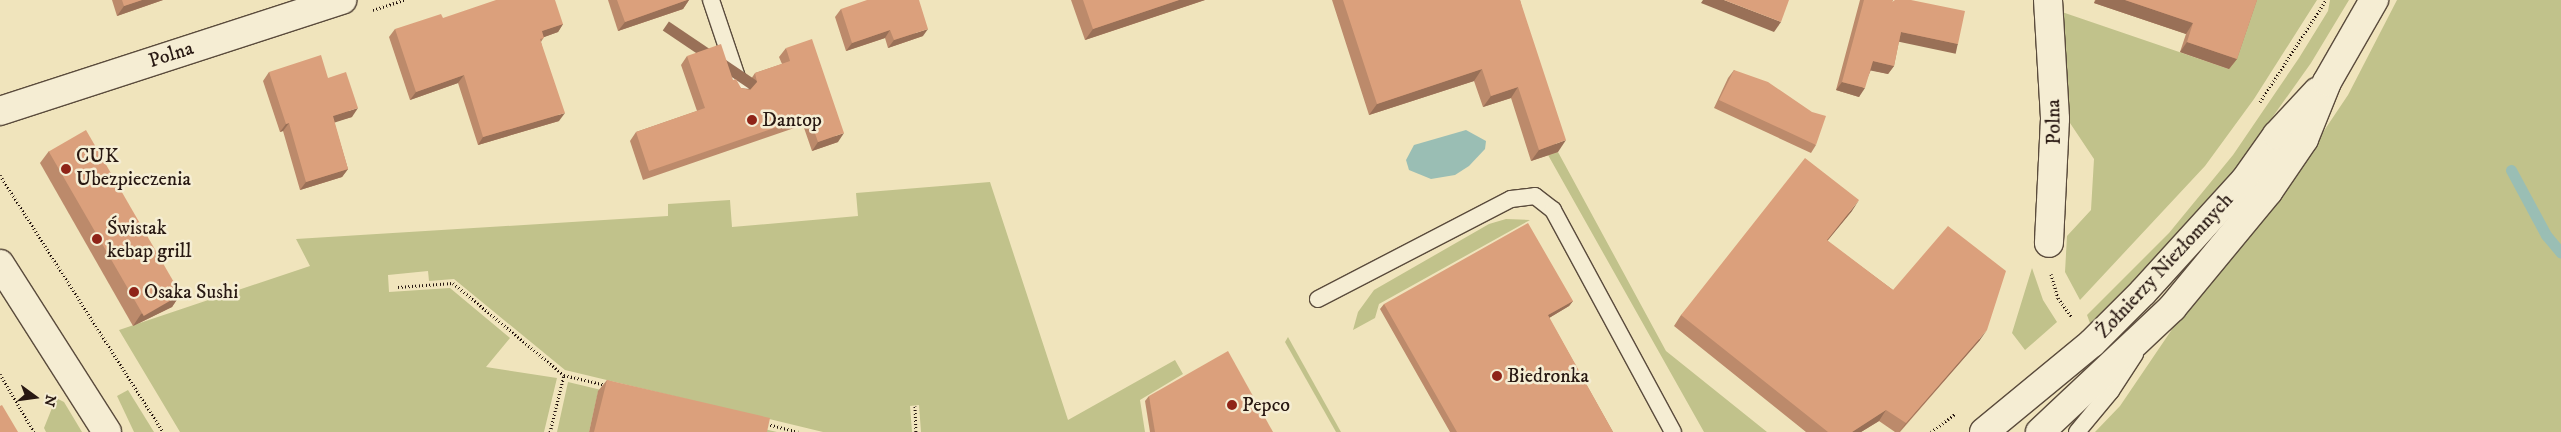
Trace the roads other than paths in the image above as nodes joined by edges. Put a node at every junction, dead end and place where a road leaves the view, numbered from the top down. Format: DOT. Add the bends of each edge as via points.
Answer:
graph roads {
  1 [pos="342,0"];
  2 [pos="711,0"];
  3 [pos="2048,0"];
  4 [pos="2374,0"];
  5 [pos="2327,82"];
  6 [pos="741,89"];
  7 [pos="0,111"];
  8 [pos="2049,244"];
  9 [pos="0,264"];
  10 [pos="1318,299"];
  11 [pos="2148,334"];
  12 [pos="107,432"];
  13 [pos="1673,432"];
  14 [pos="1984,432"];
  15 [pos="2040,432"];
  16 [pos="2077,432"];
  1 -- 7 [label="street, Polna"];
  2 -- 6 [label="lane"];
  3 -- 8 [label="street, Polna" via="2055,119"];
  4 -- 5 [label="street, Żołnierzy Niezłomnych"];
  5 -- 11 [label="street, Żołnierzy Niezłomnych" via="2304,139 2277,178 2218,254"];
  5 -- 14 [label="street, Żołnierzy Niezłomnych" via="2289,121 2245,180 2156,279 2102,334"];
  9 -- 12 [label="street"];
  10 -- 13 [label="lane" via="1511,199 1535,196 1554,210"];
  11 -- 15 [label="street, Żołnierzy Niezłomnych"];
  11 -- 16 [label="lane" via="2112,391"];
}
